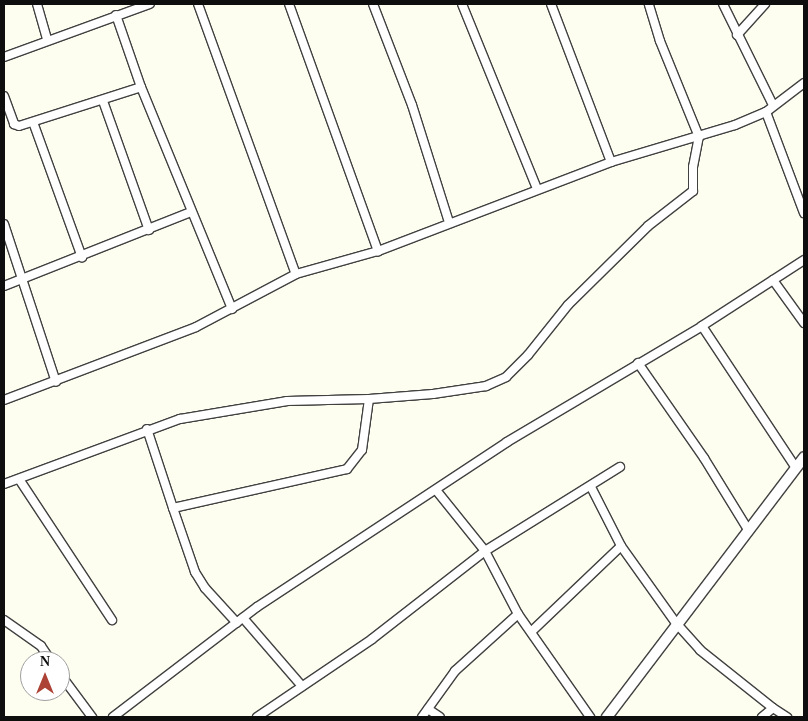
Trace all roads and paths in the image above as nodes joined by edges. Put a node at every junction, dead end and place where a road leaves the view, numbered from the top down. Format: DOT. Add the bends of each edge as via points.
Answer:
graph roads {
  1 [pos="38,4"];
  2 [pos="121,4"];
  3 [pos="150,4"];
  4 [pos="198,4"];
  5 [pos="290,4"];
  6 [pos="373,4"];
  7 [pos="462,4"];
  8 [pos="551,4"];
  9 [pos="649,4"];
  10 [pos="723,4"];
  11 [pos="765,4"];
  12 [pos="120,14"];
  13 [pos="738,35"];
  14 [pos="47,40"];
  15 [pos="4,57"];
  16 [pos="804,83"];
  17 [pos="141,87"];
  18 [pos="4,96"];
  19 [pos="103,101"];
  20 [pos="773,105"];
  21 [pos="766,112"];
  22 [pos="33,122"];
  23 [pos="699,137"];
  24 [pos="611,162"];
  25 [pos="537,189"];
  26 [pos="804,210"];
  27 [pos="191,212"];
  28 [pos="449,222"];
  29 [pos="4,224"];
  30 [pos="149,230"];
  31 [pos="378,251"];
  32 [pos="82,257"];
  33 [pos="804,260"];
  34 [pos="296,274"];
  35 [pos="24,280"];
  36 [pos="773,280"];
  37 [pos="4,286"];
  38 [pos="232,309"];
  39 [pos="804,323"];
  40 [pos="702,326"];
  41 [pos="638,363"];
  42 [pos="56,382"];
  43 [pos="369,399"];
  44 [pos="4,400"];
  45 [pos="147,429"];
  46 [pos="804,457"];
  47 [pos="620,467"];
  48 [pos="796,468"];
  49 [pos="19,479"];
  50 [pos="4,484"];
  51 [pos="591,487"];
  52 [pos="436,490"];
  53 [pos="173,508"];
  54 [pos="747,528"];
  55 [pos="621,546"];
  56 [pos="485,551"];
  57 [pos="518,614"];
  58 [pos="4,620"];
  59 [pos="112,620"];
  60 [pos="240,620"];
  61 [pos="676,623"];
  62 [pos="532,631"];
  63 [pos="44,651"];
  64 [pos="302,686"];
  65 [pos="70,687"];
  66 [pos="773,708"];
  67 [pos="428,709"];
  68 [pos="92,717"];
  69 [pos="113,717"];
  70 [pos="257,717"];
  71 [pos="422,717"];
  72 [pos="440,717"];
  73 [pos="590,717"];
  74 [pos="607,717"];
  75 [pos="762,717"];
  76 [pos="786,717"];
  1 -- 14 [label="street"];
  2 -- 12 [label="street"];
  3 -- 12 [label="street"];
  4 -- 34 [label="street"];
  5 -- 31 [label="street"];
  6 -- 28 [label="street" via="412,105"];
  7 -- 25 [label="street"];
  8 -- 24 [label="street"];
  9 -- 23 [label="street" via="660,41"];
  10 -- 13 [label="street"];
  11 -- 13 [label="street"];
  12 -- 14 [label="street"];
  12 -- 17 [label="street"];
  13 -- 20 [label="street"];
  14 -- 15 [label="street"];
  16 -- 20 [label="street"];
  17 -- 19 [label="street"];
  17 -- 27 [label="street"];
  18 -- 22 [label="street" via="14,124"];
  19 -- 22 [label="street"];
  19 -- 30 [label="street"];
  20 -- 21 [label="street"];
  21 -- 23 [label="street"];
  21 -- 26 [label="street"];
  22 -- 32 [label="street"];
  23 -- 24 [label="street"];
  23 -- 43 [label="street" via="693,167 693,191 648,226 568,305 506,377 486,386"];
  24 -- 25 [label="street"];
  25 -- 28 [label="street"];
  27 -- 30 [label="street"];
  27 -- 38 [label="street"];
  28 -- 31 [label="street"];
  29 -- 35 [label="street"];
  30 -- 32 [label="street"];
  31 -- 34 [label="street"];
  32 -- 35 [label="street"];
  33 -- 36 [label="street"];
  34 -- 38 [label="street" via="273,283"];
  35 -- 37 [label="street"];
  35 -- 42 [label="street"];
  36 -- 39 [label="street"];
  36 -- 40 [label="street"];
  38 -- 42 [label="street" via="196,327"];
  40 -- 41 [label="street"];
  40 -- 48 [label="street"];
  41 -- 52 [label="street" via="507,442"];
  41 -- 54 [label="street" via="704,458"];
  42 -- 44 [label="street"];
  43 -- 45 [label="street" via="287,400 225,409"];
  43 -- 53 [label="street" via="362,450 347,469"];
  45 -- 49 [label="street"];
  45 -- 53 [label="street"];
  46 -- 48 [label="street"];
  47 -- 51 [label="street"];
  48 -- 54 [label="street"];
  49 -- 50 [label="street"];
  49 -- 59 [label="street"];
  51 -- 55 [label="street"];
  51 -- 56 [label="street"];
  52 -- 56 [label="street"];
  52 -- 60 [label="street"];
  53 -- 60 [label="street" via="195,572 205,588"];
  54 -- 61 [label="street"];
  55 -- 61 [label="street"];
  55 -- 62 [label="street"];
  56 -- 57 [label="street"];
  56 -- 64 [label="street" via="372,639"];
  57 -- 62 [label="street"];
  57 -- 67 [label="street" via="455,672"];
  58 -- 63 [label="street"];
  60 -- 64 [label="street"];
  60 -- 69 [label="street"];
  61 -- 66 [label="street" via="700,650"];
  61 -- 74 [label="street"];
  62 -- 73 [label="street"];
  64 -- 70 [label="street"];
  65 -- 68 [label="street"];
  66 -- 75 [label="street"];
  66 -- 76 [label="street"];
  67 -- 71 [label="street"];
  67 -- 72 [label="street"];
}
